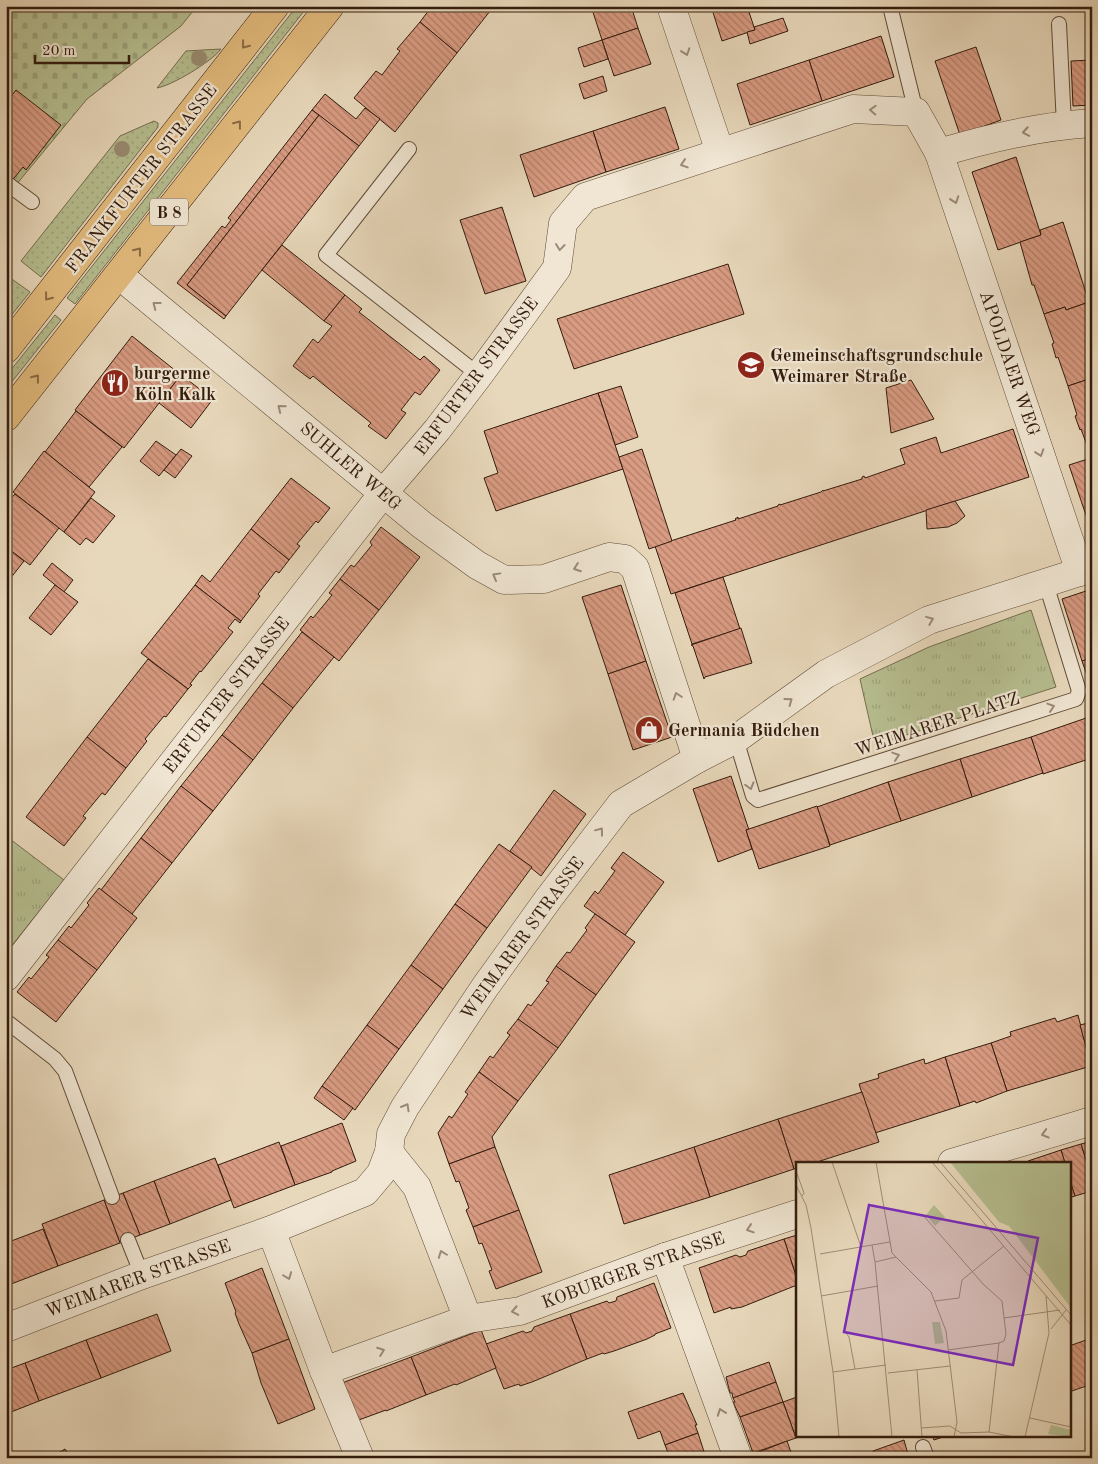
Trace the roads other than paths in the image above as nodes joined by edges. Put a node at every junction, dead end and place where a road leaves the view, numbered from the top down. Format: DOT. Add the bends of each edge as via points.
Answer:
graph roads {
  1 [pos="275,6"];
  2 [pos="330,6"];
  3 [pos="671,6"];
  4 [pos="891,10"];
  5 [pos="1059,24"];
  6 [pos="916,112"];
  7 [pos="1092,123"];
  8 [pos="1064,125"];
  9 [pos="409,149"];
  10 [pos="720,152"];
  11 [pos="939,153"];
  12 [pos="9,184"];
  13 [pos="32,202"];
  14 [pos="119,275"];
  15 [pos="6,349"];
  16 [pos="479,376"];
  17 [pos="6,417"];
  18 [pos="384,492"];
  19 [pos="1086,570"];
  20 [pos="1046,584"];
  21 [pos="736,739"];
  22 [pos="697,759"];
  23 [pos="6,978"];
  24 [pos="6,1020"];
  25 [pos="1092,1121"];
  26 [pos="389,1152"];
  27 [pos="955,1162"];
  28 [pos="112,1197"];
  29 [pos="796,1214"];
  30 [pos="271,1230"];
  31 [pos="128,1240"];
  32 [pos="665,1257"];
  33 [pos="142,1275"];
  34 [pos="468,1319"];
  35 [pos="6,1328"];
  36 [pos="324,1371"];
  37 [pos="360,1458"];
  38 [pos="738,1458"];
  1 -- 15 [label="main road, FRANKFURTER STRASSE / B 8, one-way"];
  14 -- 2 [label="main road, B 8, one-way"];
  3 -- 10 [label="street, one-way"];
  4 -- 6 [label="lane"];
  5 -- 8 [label="lane"];
  6 -- 10 [label="street, ERFURTER STRASSE, one-way" via="853,109"];
  6 -- 11 [label="street"];
  7 -- 8 [label="street"];
  8 -- 11 [label="street, one-way" via="1003,136"];
  9 -- 16 [label="lane" via="326,255"];
  10 -- 16 [label="street, ERFURTER STRASSE, one-way" via="585,196 563,223 557,268"];
  11 -- 19 [label="street, APOLDAER WEG, one-way"];
  12 -- 13 [label="lane"];
  17 -- 14 [label="main road, B 8, one-way"];
  18 -- 14 [label="street, SUHLER WEG, one-way"];
  16 -- 18 [label="street, ERFURTER STRASSE"];
  22 -- 18 [label="street, SUHLER WEG, one-way" via="635,568 625,559 609,557 544,579 504,580 477,565 422,525"];
  18 -- 23 [label="street, ERFURTER STRASSE"];
  19 -- 20 [label="street, WEIMARER STRASSE"];
  21 -- 20 [label="street, WEIMARER STRASSE, one-way" via="826,674 929,620"];
  21 -- 20 [label="lane, WEIMARER PLATZ, one-way" via="752,796 758,800 1076,699 1079,691"];
  21 -- 22 [label="street, WEIMARER STRASSE"];
  26 -- 22 [label="street, WEIMARER STRASSE, one-way" via="391,1134 405,1107 485,987 621,804"];
  24 -- 28 [label="lane" via="55,1059 65,1071"];
  25 -- 27 [label="street, one-way"];
  26 -- 30 [label="street, WEIMARER STRASSE" via="381,1173 365,1192"];
  34 -- 26 [label="street, one-way" via="417,1187"];
  29 -- 32 [label="street, KOBURGER STRASSE, one-way"];
  30 -- 33 [label="street, WEIMARER STRASSE"];
  30 -- 36 [label="street, one-way"];
  31 -- 33 [label="lane"];
  32 -- 34 [label="street, KOBURGER STRASSE, one-way" via="520,1311"];
  38 -- 32 [label="street, one-way"];
  33 -- 35 [label="street, WEIMARER STRASSE"];
  36 -- 34 [label="street, KOBURGER STRASSE, one-way"];
  36 -- 37 [label="street"];
}
